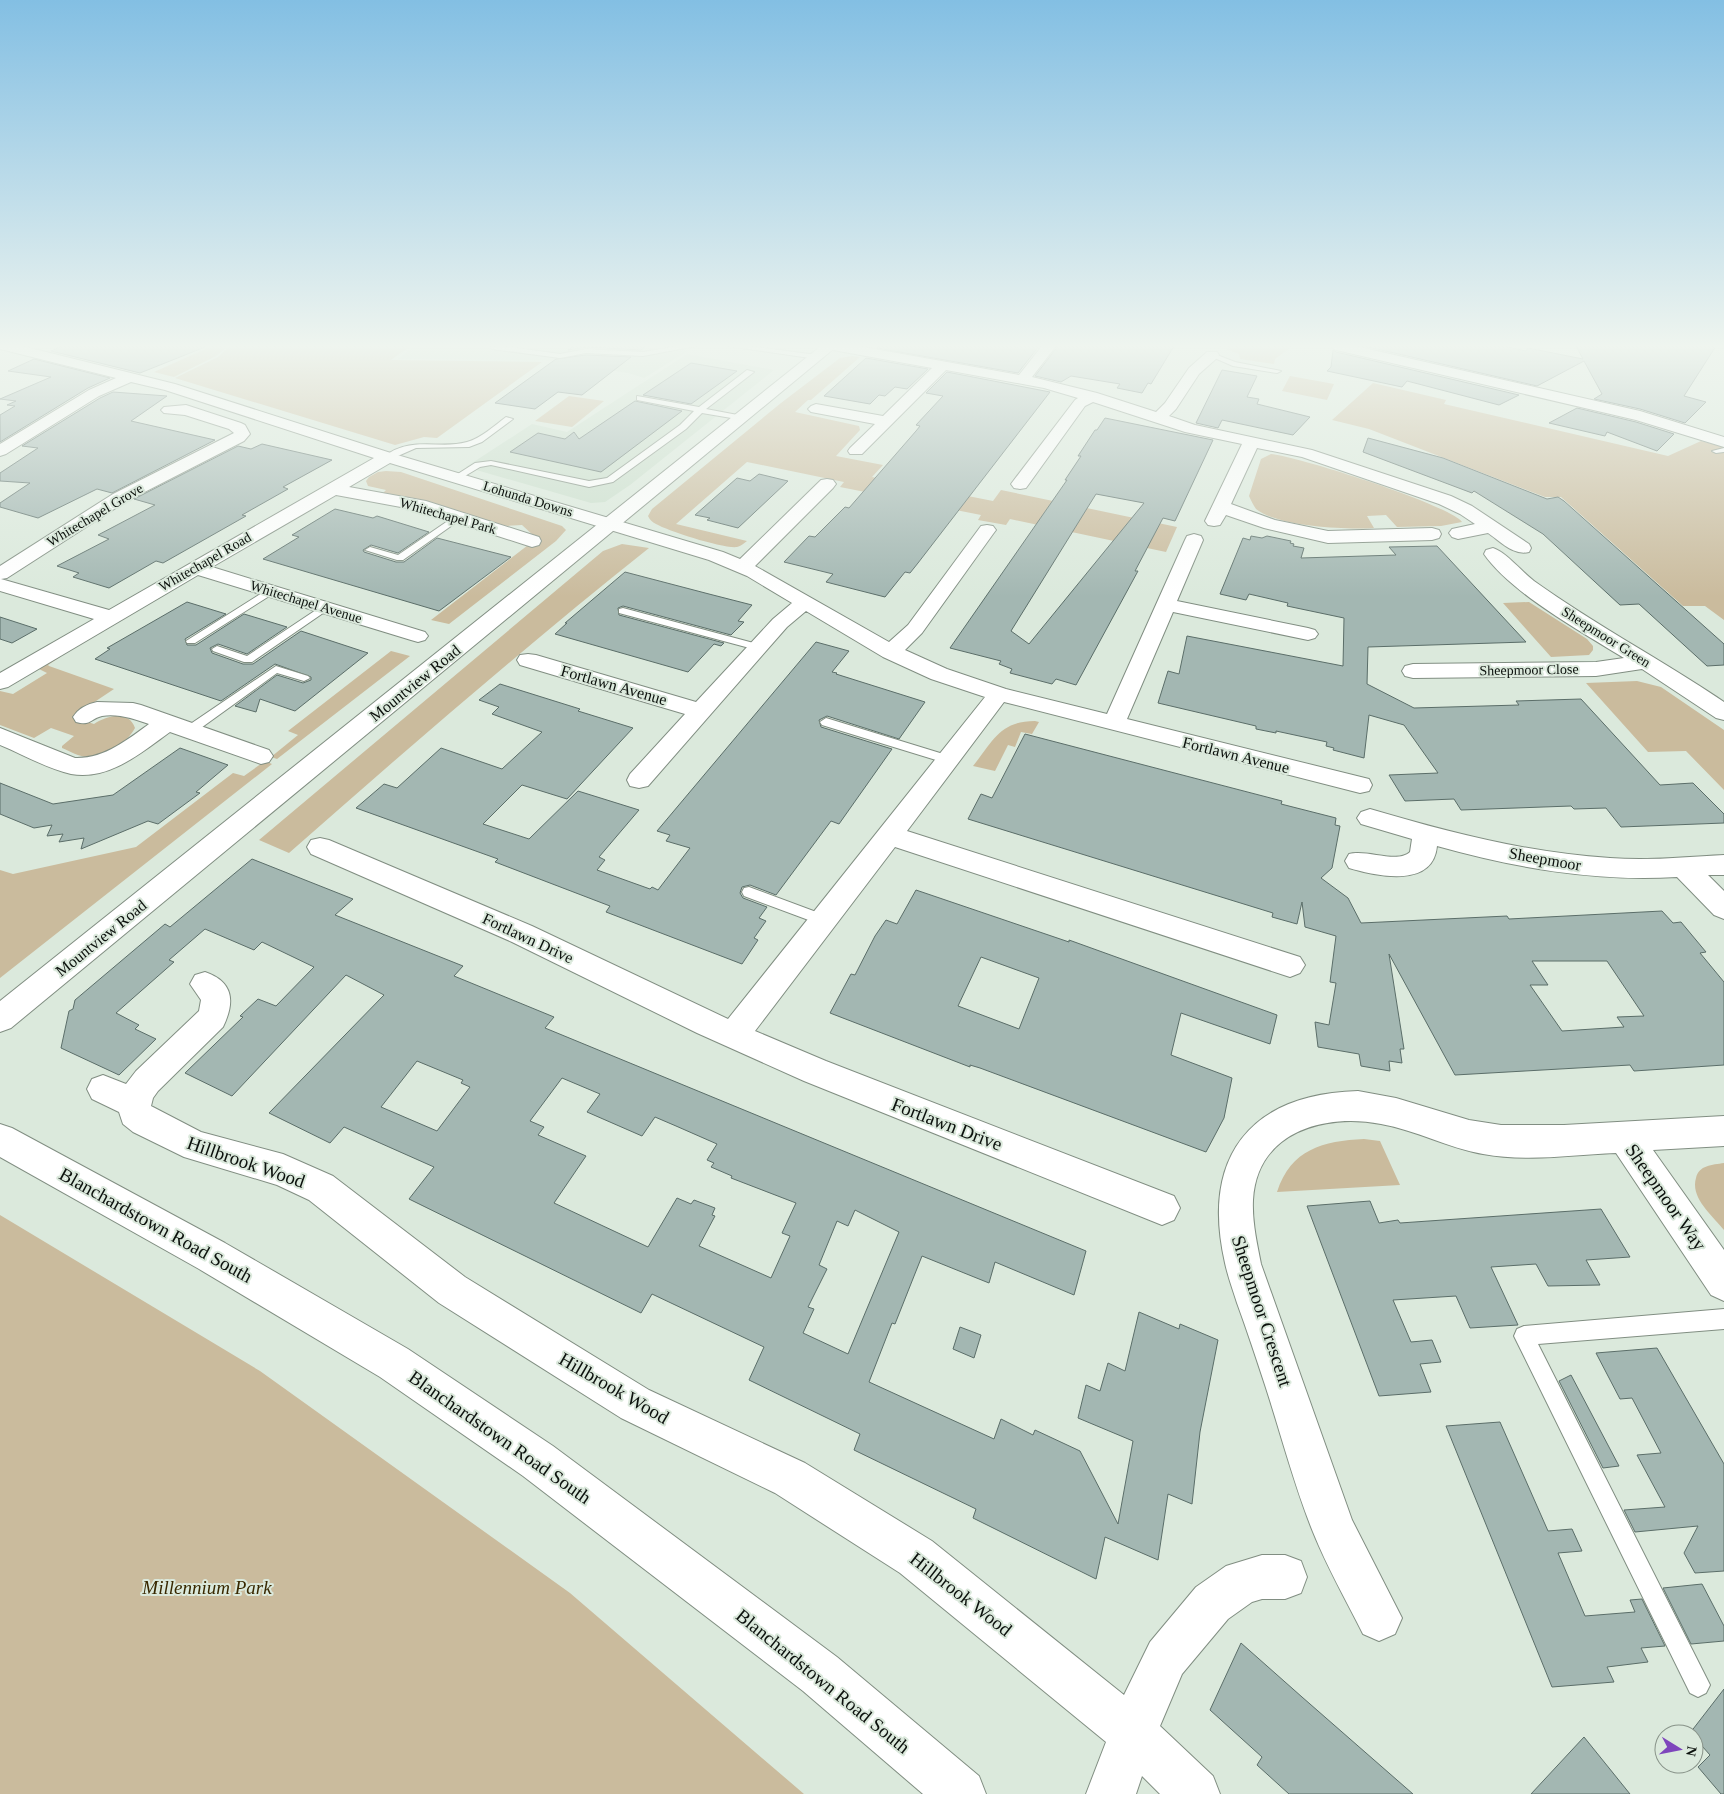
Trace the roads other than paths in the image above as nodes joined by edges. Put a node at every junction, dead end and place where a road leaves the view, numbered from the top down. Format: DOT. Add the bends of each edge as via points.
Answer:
graph roads {
  1 [pos="34,430"];
  2 [pos="240,430"];
  3 [pos="304,430"];
  4 [pos="493,430"];
  5 [pos="678,430"];
  6 [pos="726,430"];
  7 [pos="877,430"];
  8 [pos="1060,430"];
  9 [pos="1194,430"];
  10 [pos="1675,430"];
  11 [pos="1251,442"];
  12 [pos="1721,448"];
  13 [pos="0,451"];
  14 [pos="856,451"];
  15 [pos="388,457"];
  16 [pos="457,477"];
  17 [pos="827,484"];
  18 [pos="1020,484"];
  19 [pos="334,489"];
  20 [pos="1376,516"];
  21 [pos="458,517"];
  22 [pos="610,524"];
  23 [pos="1492,527"];
  24 [pos="987,530"];
  25 [pos="1458,533"];
  26 [pos="522,534"];
  27 [pos="1432,534"];
  28 [pos="1389,535"];
  29 [pos="1194,540"];
  30 [pos="1522,548"];
  31 [pos="370,550"];
  32 [pos="1493,554"];
  33 [pos="743,567"];
  34 [pos="194,568"];
  35 [pos="0,574"];
  36 [pos="0,585"];
  37 [pos="270,591"];
  38 [pos="805,602"];
  39 [pos="1166,605"];
  40 [pos="326,608"];
  41 [pos="623,611"];
  42 [pos="109,617"];
  43 [pos="1308,634"];
  44 [pos="418,636"];
  45 [pos="191,641"];
  46 [pos="757,647"];
  47 [pos="217,650"];
  48 [pos="891,652"];
  49 [pos="528,660"];
  50 [pos="1644,662"];
  51 [pos="1413,671"];
  52 [pos="304,678"];
  53 [pos="0,682"];
  54 [pos="1724,692"];
  55 [pos="999,694"];
  56 [pos="1699,695"];
  57 [pos="700,711"];
  58 [pos="1724,713"];
  59 [pos="84,717"];
  60 [pos="168,722"];
  61 [pos="826,722"];
  62 [pos="1114,723"];
  63 [pos="190,730"];
  64 [pos="0,736"];
  65 [pos="262,756"];
  66 [pos="949,760"];
  67 [pos="639,780"];
  68 [pos="1360,785"];
  69 [pos="1370,818"];
  70 [pos="1425,834"];
  71 [pos="889,835"];
  72 [pos="320,847"];
  73 [pos="1358,860"];
  74 [pos="1724,865"];
  75 [pos="1682,866"];
  76 [pos="749,892"];
  77 [pos="1724,908"];
  78 [pos="822,920"];
  79 [pos="1290,965"];
  80 [pos="205,984"];
  81 [pos="0,1019"];
  82 [pos="734,1036"];
  83 [pos="1724,1130"];
  84 [pos="1624,1137"];
  85 [pos="0,1139"];
  86 [pos="1162,1208"];
  87 [pos="1724,1282"];
  88 [pos="1724,1320"];
  89 [pos="1285,1577"];
  90 [pos="1379,1618"];
  91 [pos="1698,1685"];
  92 [pos="1133,1733"];
  93 [pos="961,1794"];
  94 [pos="1111,1794"];
  95 [pos="1195,1794"];
  1 -- 13 [label="street"];
  2 -- 35 [label="street, Whitechapel Grove" via="242,434 238,438 119,498"];
  3 -- 15 [label="street, Lohunda Downs"];
  4 -- 15 [label="lane" via="466,445 415,446"];
  5 -- 16 [label="lane" via="617,476 599,484 491,463 478,465"];
  6 -- 22 [label="street, Mountview Road"];
  7 -- 14 [label="street"];
  8 -- 18 [label="street"];
  9 -- 11 [label="street"];
  10 -- 12 [label="street"];
  11 -- 23 [label="street" via="1306,453 1395,482 1445,500"];
  11 -- 28 [label="street" via="1218,514 1337,538"];
  15 -- 16 [label="street, Lohunda Downs"];
  15 -- 19 [label="street, Whitechapel Road"];
  16 -- 22 [label="street, Lohunda Downs"];
  17 -- 33 [label="street"];
  19 -- 21 [label="street, Whitechapel Park" via="420,505"];
  19 -- 34 [label="street, Whitechapel Road"];
  20 -- 28 [label="street"];
  21 -- 26 [label="street, Whitechapel Park"];
  21 -- 31 [label="lane" via="400,558"];
  22 -- 33 [label="street, Fortlawn Avenue"];
  22 -- 81 [label="street, Mountview Road"];
  23 -- 25 [label="street"];
  23 -- 30 [label="street"];
  24 -- 48 [label="street" via="915,630"];
  27 -- 28 [label="street"];
  29 -- 39 [label="street"];
  32 -- 50 [label="street, Sheepmoor Green" via="1523,583"];
  33 -- 38 [label="street, Fortlawn Avenue"];
  34 -- 37 [label="street, Whitechapel Avenue"];
  34 -- 42 [label="street, Whitechapel Road"];
  36 -- 42 [label="street"];
  37 -- 40 [label="street, Whitechapel Avenue"];
  37 -- 45 [label="lane"];
  38 -- 46 [label="street"];
  38 -- 48 [label="street, Fortlawn Avenue"];
  39 -- 43 [label="street"];
  39 -- 62 [label="street"];
  40 -- 44 [label="street, Whitechapel Avenue"];
  40 -- 47 [label="lane" via="248,660"];
  41 -- 46 [label="lane"];
  42 -- 53 [label="street, Whitechapel Road"];
  46 -- 57 [label="street"];
  48 -- 55 [label="street, Fortlawn Avenue" via="939,674"];
  49 -- 57 [label="street, Fortlawn Avenue"];
  50 -- 51 [label="street, Sheepmoor Close" via="1596,669"];
  50 -- 56 [label="street, Sheepmoor Green"];
  52 -- 63 [label="lane" via="276,669"];
  54 -- 56 [label="street"];
  55 -- 62 [label="street, Fortlawn Avenue"];
  55 -- 66 [label="street"];
  56 -- 58 [label="street, Sheepmoor Green"];
  57 -- 67 [label="street"];
  59 -- 60 [label="street" via="97,709 114,708 133,710"];
  60 -- 63 [label="street"];
  60 -- 64 [label="street" via="102,765 82,768"];
  61 -- 66 [label="lane"];
  62 -- 68 [label="street, Fortlawn Avenue"];
  63 -- 65 [label="street"];
  66 -- 71 [label="street"];
  69 -- 70 [label="street, Sheepmoor"];
  70 -- 73 [label="street" via="1423,854 1407,867"];
  70 -- 75 [label="street, Sheepmoor" via="1595,868"];
  71 -- 78 [label="street"];
  71 -- 79 [label="street"];
  72 -- 82 [label="street, Fortlawn Drive" via="522,934"];
  74 -- 75 [label="street, Sheepmoor"];
  75 -- 77 [label="street"];
  76 -- 78 [label="lane"];
  78 -- 82 [label="street"];
  80 -- 92 [label="street, Hillbrook Wood" via="216,996 212,1018 138,1092 119,1096 135,1114 196,1146 283,1170 320,1188 452,1290 635,1404 790,1478 916,1557"];
  82 -- 86 [label="street, Fortlawn Drive" via="844,1083"];
  83 -- 84 [label="street, Sheepmoor Crescent"];
  84 -- 87 [label="street, Sheepmoor Way"];
  84 -- 90 [label="street, Sheepmoor Crescent" via="1565,1141 1495,1140 1455,1134 1381,1110 1349,1106 1320,1108 1285,1120 1266,1134 1247,1158 1236,1190 1235,1223 1243,1264 1334,1530"];
  85 -- 93 [label="street, Blanchardstown Road South" via="326,1322 394,1363 538,1461 820,1674"];
  88 -- 91 [label="lane" via="1524,1336"];
  89 -- 92 [label="street" via="1262,1577 1242,1582 1212,1603 1166,1658"];
  92 -- 94 [label="street"];
  92 -- 95 [label="street, Hillbrook Wood"];
}
